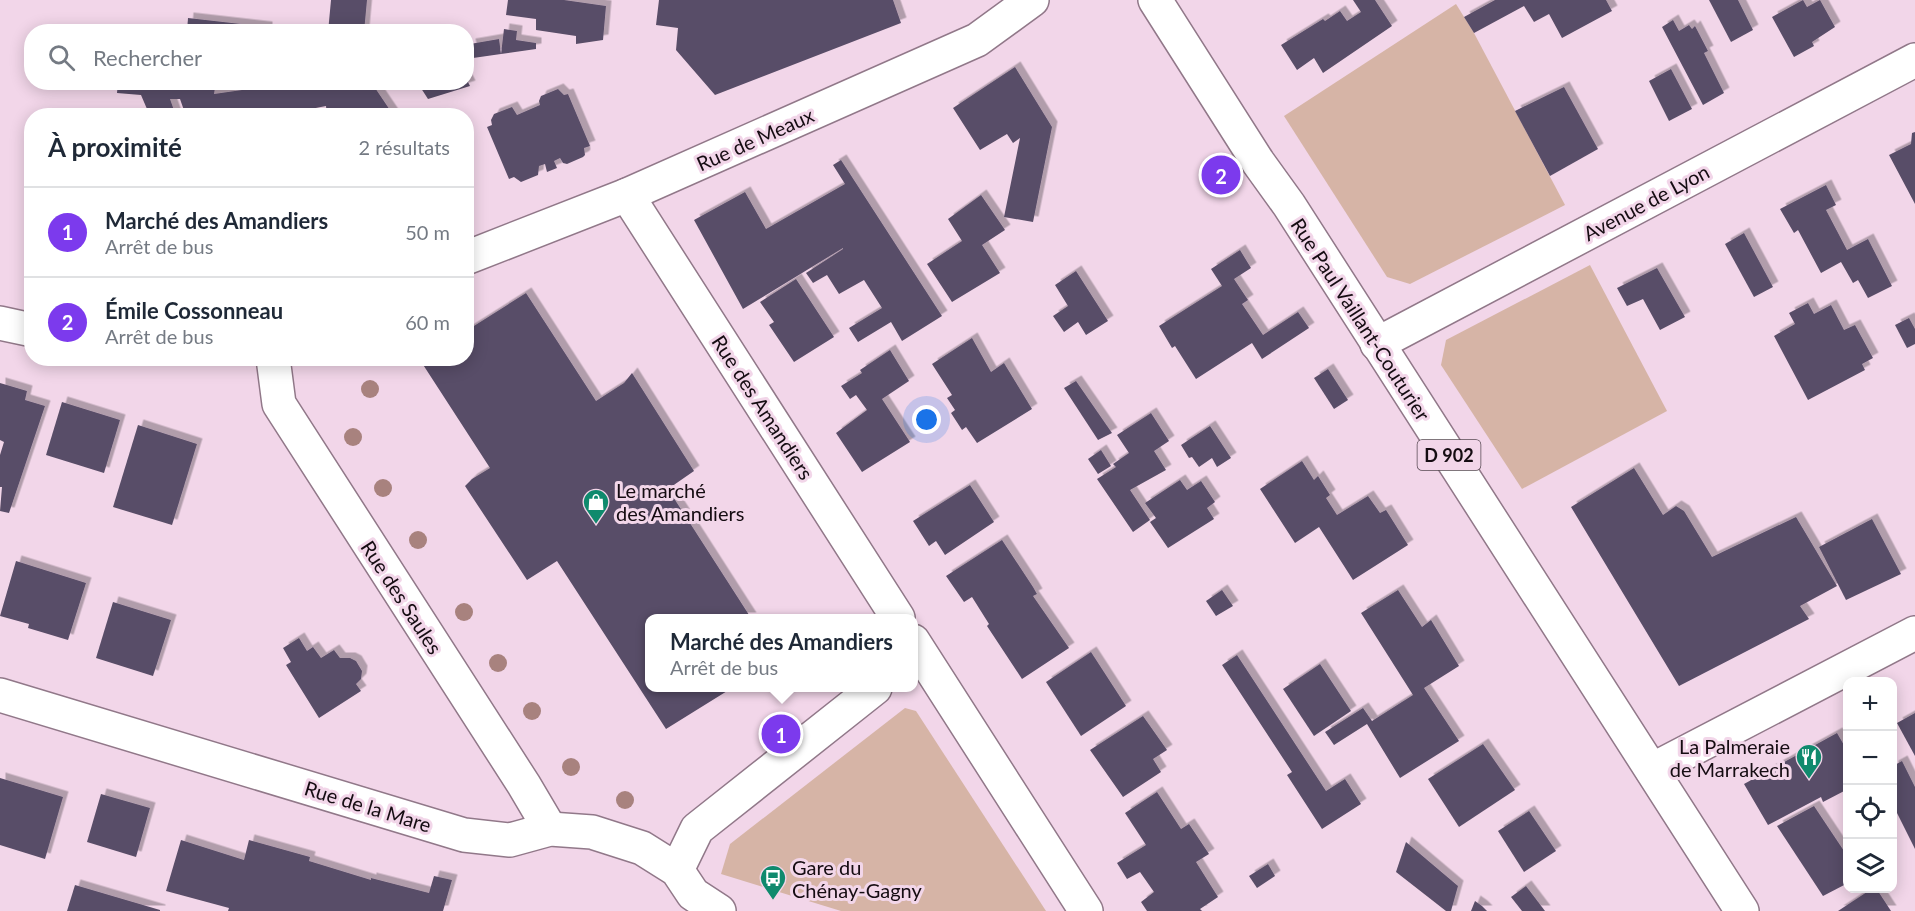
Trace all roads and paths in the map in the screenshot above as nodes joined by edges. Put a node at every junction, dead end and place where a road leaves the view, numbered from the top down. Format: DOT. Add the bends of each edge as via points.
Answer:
graph roads {
  1 [pos="1032,0"];
  2 [pos="1155,0"];
  3 [pos="1915,60"];
  4 [pos="627,195"];
  5 [pos="474,255"];
  6 [pos="0,323"];
  7 [pos="24,328"];
  8 [pos="1377,344"];
  9 [pos="274,366"];
  10 [pos="895,614"];
  11 [pos="1915,633"];
  12 [pos="918,656"];
  13 [pos="869,692"];
  14 [pos="0,695"];
  15 [pos="1652,770"];
  16 [pos="549,829"];
  17 [pos="677,870"];
  18 [pos="719,911"];
  19 [pos="1086,911"];
  20 [pos="1742,911"];
  1 -- 4 [label="street, Rue de Meaux" via="977,40"];
  2 -- 8 [label="street, Rue Paul Vaillant-Couturier / D 902"];
  3 -- 8 [label="street, Avenue de Lyon"];
  4 -- 5 [label="street, Rue de Meaux"];
  4 -- 10 [label="street, Rue des Amandiers"];
  6 -- 7 [label="street"];
  8 -- 15 [label="street, Rue Paul Vaillant-Couturier / D 902"];
  9 -- 16 [label="street, Rue des Saules" via="279,405"];
  11 -- 15 [label="street"];
  12 -- 19 [label="street"];
  13 -- 17 [label="street" via="697,829"];
  14 -- 16 [label="street, Rue de la Mare" via="464,835 510,840"];
  15 -- 20 [label="street, Rue Paul Vaillant-Couturier / D 902"];
  16 -- 17 [label="street, Rue de la Mare" via="592,832 642,848"];
  17 -- 18 [label="street, Rue de la Mare" via="693,894"];
}
